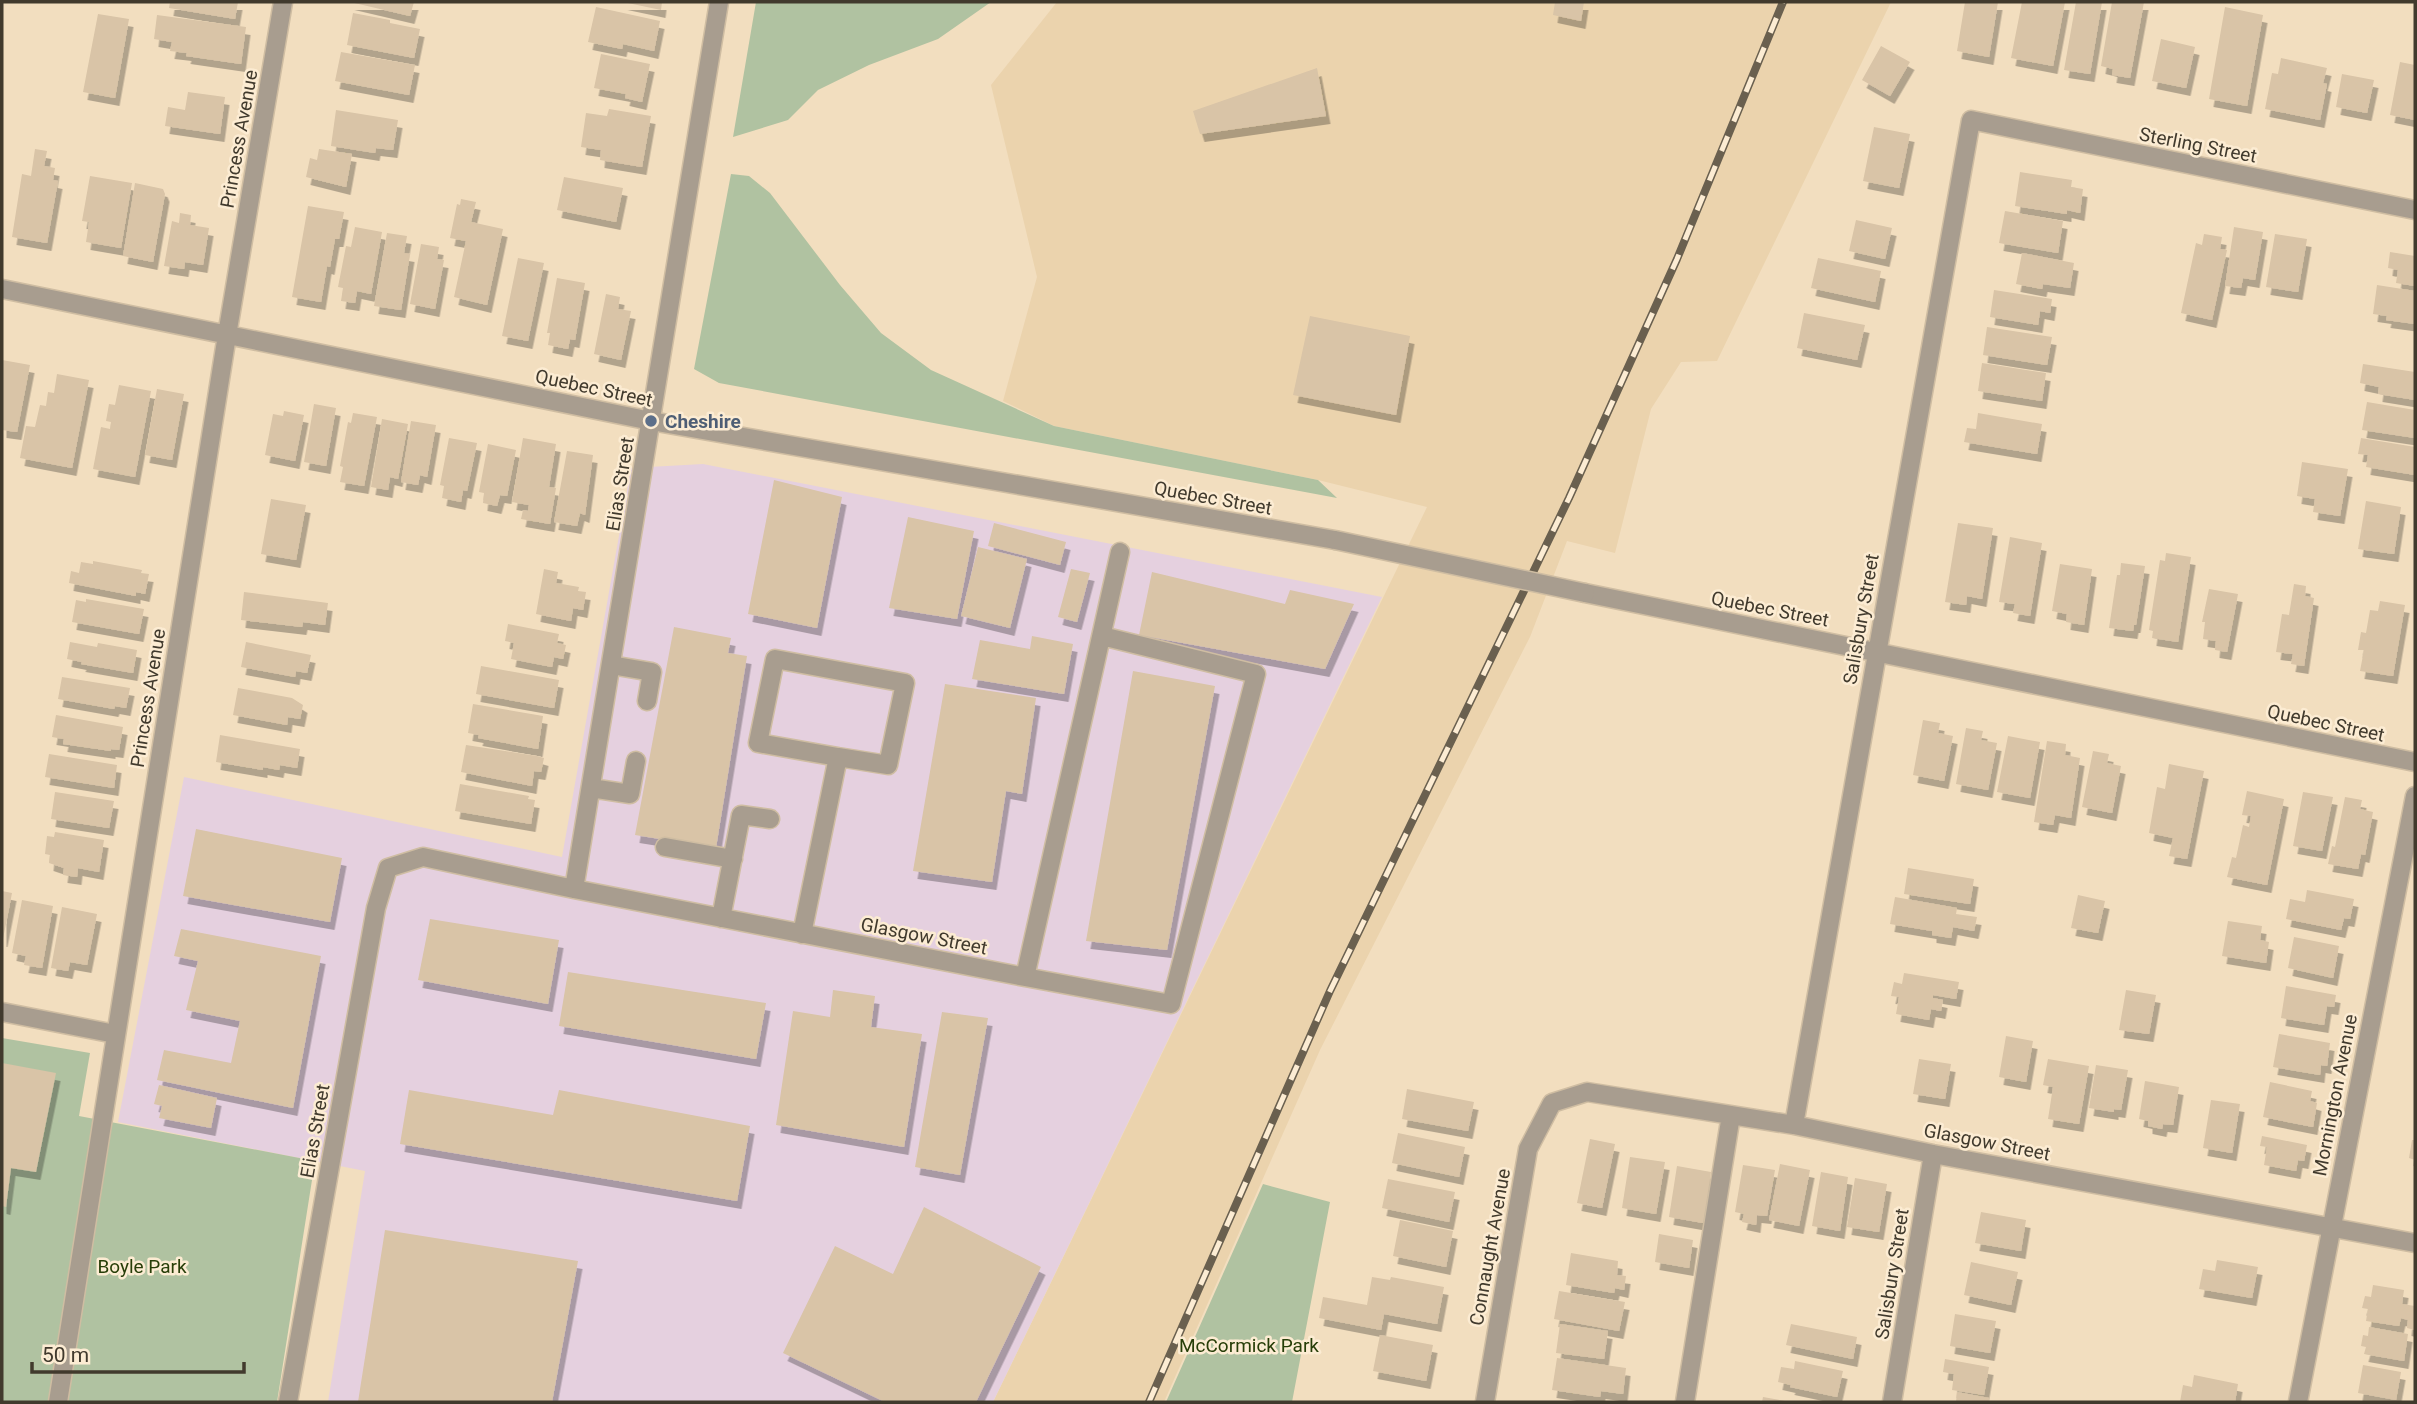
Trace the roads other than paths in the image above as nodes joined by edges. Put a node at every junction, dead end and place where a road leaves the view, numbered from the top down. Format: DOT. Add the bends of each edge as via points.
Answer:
graph roads {
  1 [pos="283,2"];
  2 [pos="719,2"];
  3 [pos="1971,120"];
  4 [pos="2415,210"];
  5 [pos="2,289"];
  6 [pos="227,335"];
  7 [pos="651,421"];
  8 [pos="1119,552"];
  9 [pos="1102,636"];
  10 [pos="1876,652"];
  11 [pos="611,665"];
  12 [pos="647,701"];
  13 [pos="838,757"];
  14 [pos="636,761"];
  15 [pos="2415,762"];
  16 [pos="591,788"];
  17 [pos="2415,796"];
  18 [pos="771,818"];
  19 [pos="665,847"];
  20 [pos="733,859"];
  21 [pos="388,867"];
  22 [pos="574,890"];
  23 [pos="721,918"];
  24 [pos="802,934"];
  25 [pos="1025,977"];
  26 [pos="2,1012"];
  27 [pos="115,1034"];
  28 [pos="1552,1104"];
  29 [pos="1731,1115"];
  30 [pos="1794,1125"];
  31 [pos="1933,1154"];
  32 [pos="2331,1226"];
  33 [pos="2415,1243"];
  34 [pos="58,1402"];
  35 [pos="288,1402"];
  36 [pos="1485,1402"];
  37 [pos="1685,1402"];
  38 [pos="1892,1402"];
  39 [pos="2298,1402"];
  1 -- 6 [label="street, Princess Avenue"];
  2 -- 7 [label="street, Elias Street"];
  3 -- 4 [label="street, Sterling Street"];
  3 -- 10 [label="street, Salisbury Street"];
  5 -- 6 [label="street, Quebec Street"];
  6 -- 7 [label="street, Quebec Street"];
  6 -- 27 [label="street, Princess Avenue"];
  7 -- 10 [label="street, Quebec Street, bridge" via="1335,540"];
  7 -- 11 [label="street, Elias Street"];
  8 -- 9 [label="street"];
  9 -- 25 [label="street"];
  9 -- 25 [label="street, Glasgow Street" via="1256,674 1171,1004"];
  10 -- 15 [label="street, Quebec Street"];
  10 -- 30 [label="street, Salisbury Street"];
  11 -- 12 [label="street" via="652,672"];
  11 -- 16 [label="street, Elias Street"];
  13 -- 13 [label="street" via="888,765 905,683 775,659 758,743"];
  13 -- 24 [label="street"];
  14 -- 16 [label="street" via="631,794"];
  16 -- 22 [label="street, Elias Street"];
  17 -- 32 [label="street, Mornington Avenue"];
  18 -- 20 [label="street" via="741,815"];
  19 -- 20 [label="street"];
  20 -- 23 [label="street"];
  21 -- 22 [label="street, Glasgow Street" via="423,856"];
  21 -- 35 [label="street, Elias Street" via="376,908"];
  22 -- 23 [label="street, Glasgow Street"];
  23 -- 24 [label="street, Glasgow Street"];
  24 -- 25 [label="street, Glasgow Street"];
  26 -- 27 [label="street"];
  27 -- 34 [label="street, Princess Avenue"];
  28 -- 29 [label="street, Glasgow Street" via="1587,1092"];
  28 -- 36 [label="street, Connaught Avenue" via="1528,1149"];
  29 -- 30 [label="street, Glasgow Street"];
  29 -- 37 [label="street"];
  30 -- 31 [label="street, Glasgow Street"];
  31 -- 32 [label="street, Glasgow Street"];
  31 -- 38 [label="street, Salisbury Street"];
  32 -- 33 [label="street, Glasgow Street"];
  32 -- 39 [label="street, Mornington Avenue"];
}
